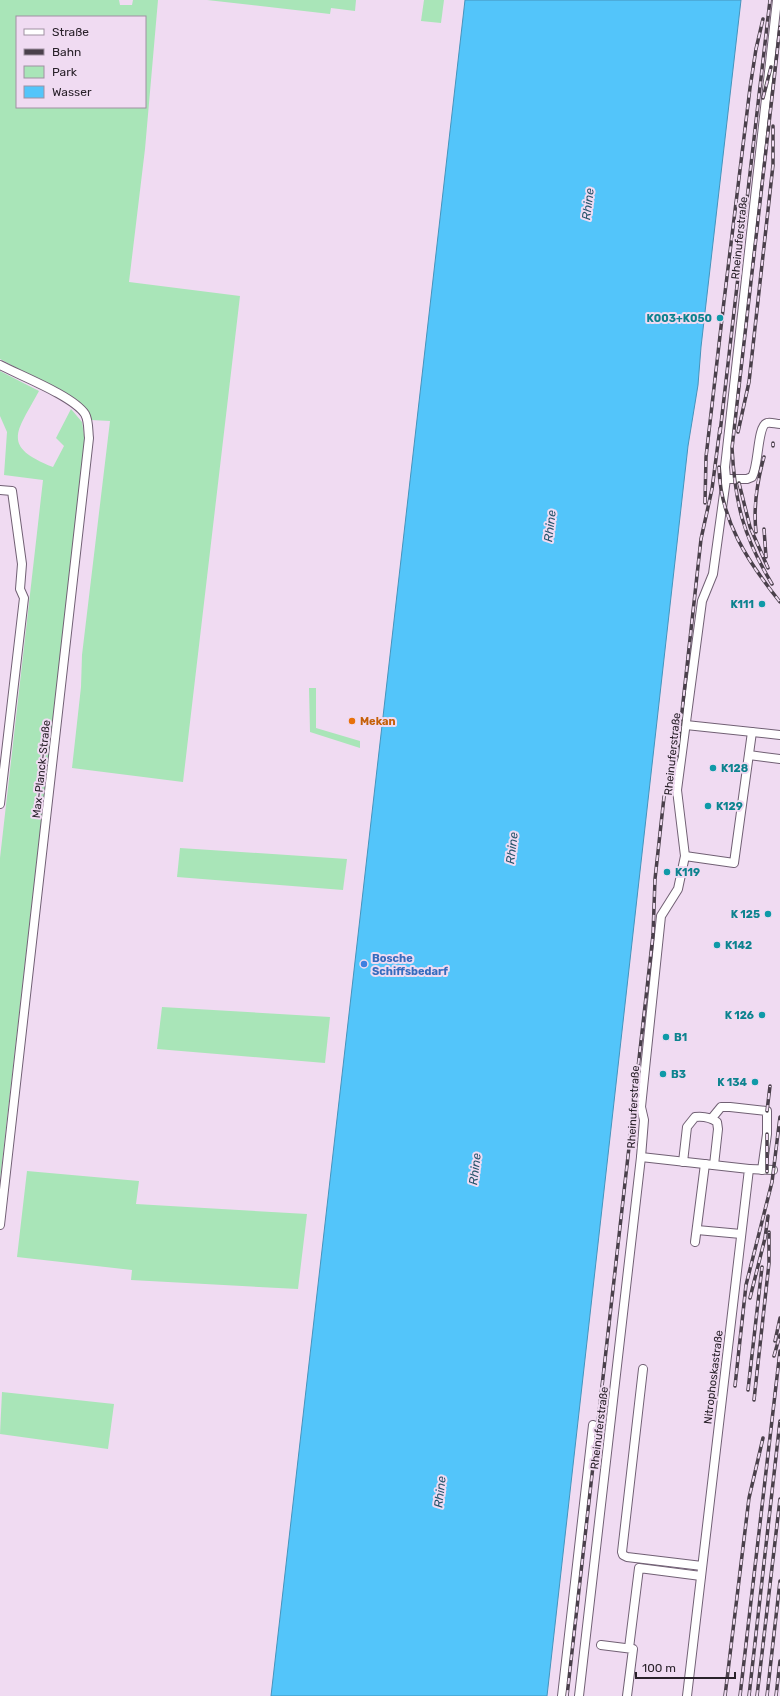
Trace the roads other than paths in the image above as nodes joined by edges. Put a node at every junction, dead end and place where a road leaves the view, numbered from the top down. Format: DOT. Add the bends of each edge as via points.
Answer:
graph roads {
  1 [pos="777,0"];
  2 [pos="0,365"];
  3 [pos="780,424"];
  4 [pos="726,479"];
  5 [pos="0,490"];
  6 [pos="686,725"];
  7 [pos="752,732"];
  8 [pos="780,735"];
  9 [pos="749,756"];
  10 [pos="780,759"];
  11 [pos="0,804"];
  12 [pos="685,856"];
  13 [pos="712,1118"];
  14 [pos="641,1157"];
  15 [pos="683,1162"];
  16 [pos="705,1164"];
  17 [pos="714,1165"];
  18 [pos="749,1169"];
  19 [pos="762,1170"];
  20 [pos="773,1170"];
  21 [pos="0,1225"];
  22 [pos="697,1230"];
  23 [pos="741,1234"];
  24 [pos="695,1242"];
  25 [pos="643,1369"];
  26 [pos="593,1425"];
  27 [pos="640,1559"];
  28 [pos="702,1566"];
  29 [pos="639,1568"];
  30 [pos="701,1576"];
  31 [pos="601,1645"];
  32 [pos="629,1648"];
  33 [pos="562,1696"];
  34 [pos="579,1696"];
  35 [pos="627,1696"];
  36 [pos="687,1696"];
  1 -- 4 [label="street, Rheinuferstraße" via="725,467"];
  2 -- 21 [label="street, Max-Planck-Straße" via="62,396 80,409 88,421 89,438"];
  3 -- 4 [label="street" via="768,423 763,426 760,432 757,464 752,477"];
  4 -- 6 [label="street, Rheinuferstraße" via="713,574 702,601"];
  5 -- 11 [label="street" via="12,491 22,564 20,589 24,598"];
  6 -- 7 [label="street"];
  6 -- 12 [label="street, Rheinuferstraße" via="677,790"];
  7 -- 8 [label="street"];
  7 -- 9 [label="street"];
  9 -- 10 [label="street"];
  9 -- 12 [label="street" via="734,863"];
  12 -- 14 [label="street, Rheinuferstraße" via="678,889 660,916 641,1107 644,1120"];
  13 -- 15 [label="street" via="696,1117 690,1121 686,1132"];
  13 -- 17 [label="street" via="717,1122 718,1129"];
  13 -- 19 [label="street" via="721,1107 767,1111"];
  14 -- 15 [label="street"];
  14 -- 34 [label="street, Rheinuferstraße"];
  15 -- 16 [label="street"];
  16 -- 17 [label="street"];
  16 -- 22 [label="street"];
  17 -- 18 [label="street"];
  18 -- 19 [label="street"];
  18 -- 23 [label="street, Nitrophoskastraße"];
  19 -- 20 [label="street"];
  22 -- 23 [label="street"];
  22 -- 24 [label="street"];
  23 -- 28 [label="street, Nitrophoskastraße"];
  25 -- 27 [label="street" via="622,1552 627,1557"];
  26 -- 33 [label="street"];
  27 -- 28 [label="street"];
  27 -- 29 [label="street"];
  28 -- 30 [label="street, Nitrophoskastraße"];
  29 -- 30 [label="street"];
  29 -- 32 [label="street"];
  30 -- 36 [label="street, Nitrophoskastraße"];
  31 -- 32 [label="street"];
  32 -- 35 [label="street" via="633,1649"];
}
